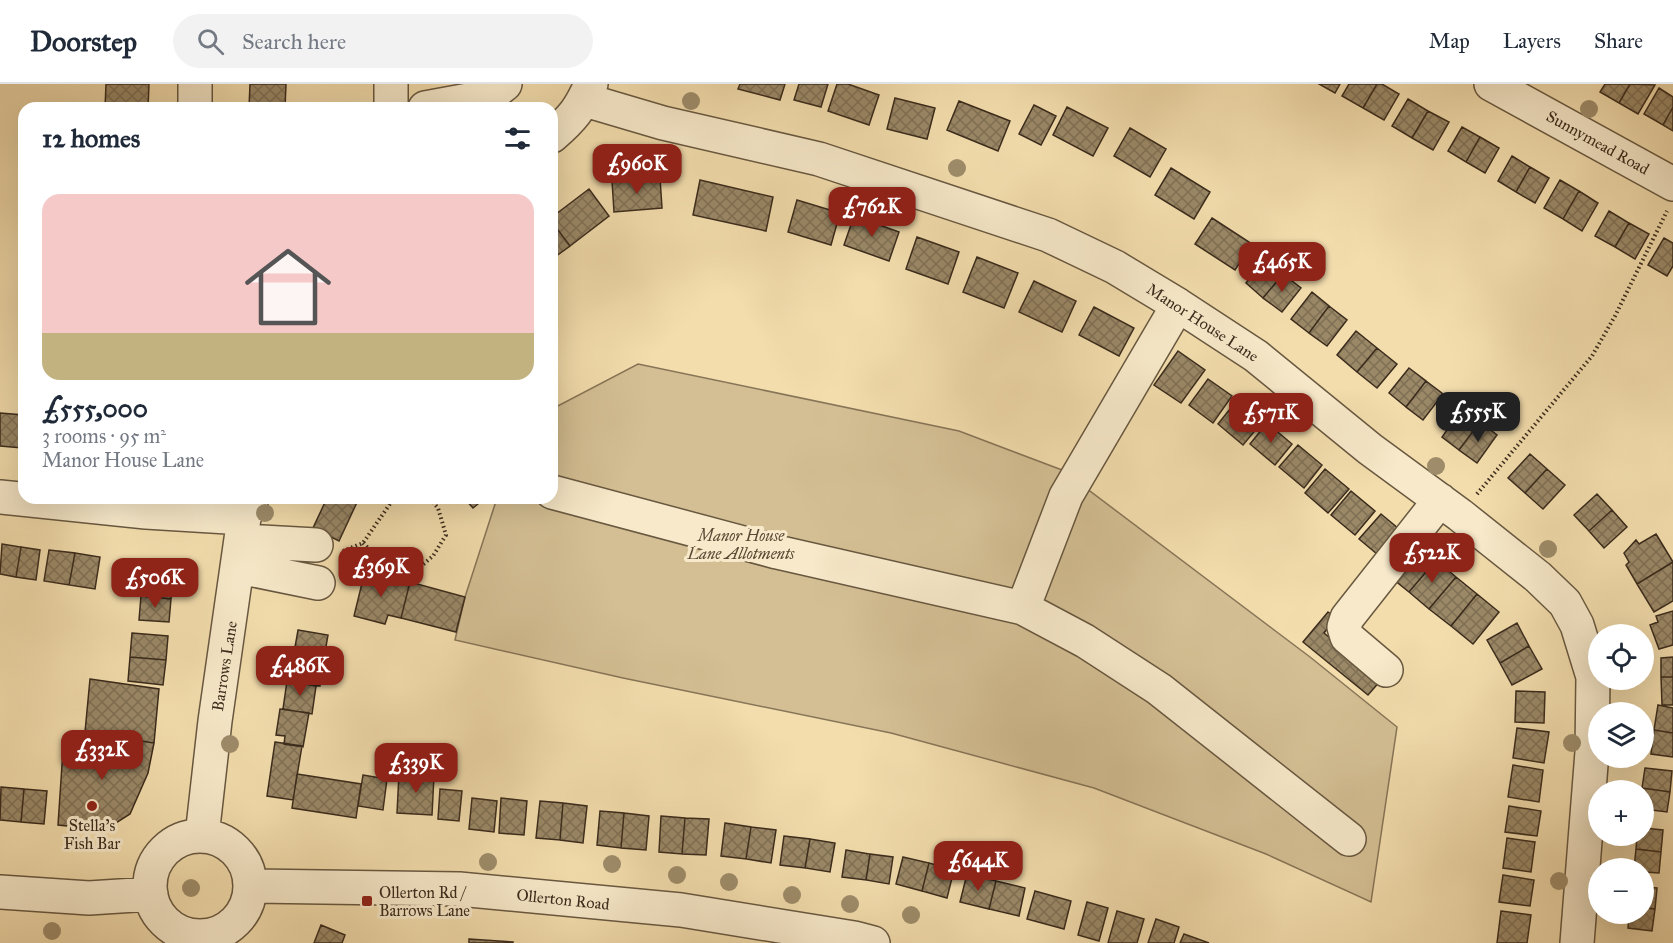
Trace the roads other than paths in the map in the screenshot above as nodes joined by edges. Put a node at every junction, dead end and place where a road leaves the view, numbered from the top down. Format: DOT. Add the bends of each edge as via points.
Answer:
graph roads {
  1 [pos="195,84"];
  2 [pos="391,84"];
  3 [pos="505,84"];
  4 [pos="1491,84"];
  5 [pos="588,92"];
  6 [pos="195,102"];
  7 [pos="391,102"];
  8 [pos="458,102"];
  9 [pos="558,131"];
  10 [pos="1670,197"];
  11 [pos="1178,305"];
  12 [pos="558,494"];
  13 [pos="0,496"];
  14 [pos="18,498"];
  15 [pos="73,504"];
  16 [pos="1450,507"];
  17 [pos="244,531"];
  18 [pos="316,545"];
  19 [pos="318,584"];
  20 [pos="1023,608"];
  21 [pos="1386,670"];
  22 [pos="202,836"];
  23 [pos="1349,839"];
  24 [pos="250,886"];
  25 [pos="0,892"];
  26 [pos="151,894"];
  27 [pos="193,939"];
  28 [pos="873,943"];
  29 [pos="1577,943"];
  1 -- 6 [label="street"];
  2 -- 7 [label="street"];
  3 -- 8 [label="street" via="490,96"];
  4 -- 10 [label="street, Sunnymead Road"];
  5 -- 9 [label="street" via="572,120"];
  5 -- 11 [label="street, Manor House Lane" via="663,123 819,159 1048,236 1115,267"];
  11 -- 16 [label="street, Manor House Lane" via="1256,356 1370,449"];
  11 -- 20 [label="street" via="1066,496"];
  12 -- 20 [label="street" via="777,552"];
  13 -- 14 [label="street"];
  15 -- 17 [label="street" via="146,512"];
  16 -- 21 [label="street" via="1347,618 1347,637"];
  16 -- 29 [label="street, Manor House Lane" via="1565,603 1577,625 1593,677 1592,752"];
  17 -- 18 [label="street"];
  17 -- 19 [label="street"];
  17 -- 22 [label="street, Barrows Lane"];
  20 -- 23 [label="street" via="1085,641 1159,689"];
  22 -- 24 [label="street" via="222,841 237,852 247,867"];
  22 -- 26 [label="street" via="183,839 162,854 152,872"];
  24 -- 27 [label="street" via="239,918 226,929"];
  24 -- 28 [label="street, Ollerton Road" via="471,890 681,910"];
  25 -- 26 [label="street" via="89,898"];
  26 -- 27 [label="street" via="168,924"];
}
